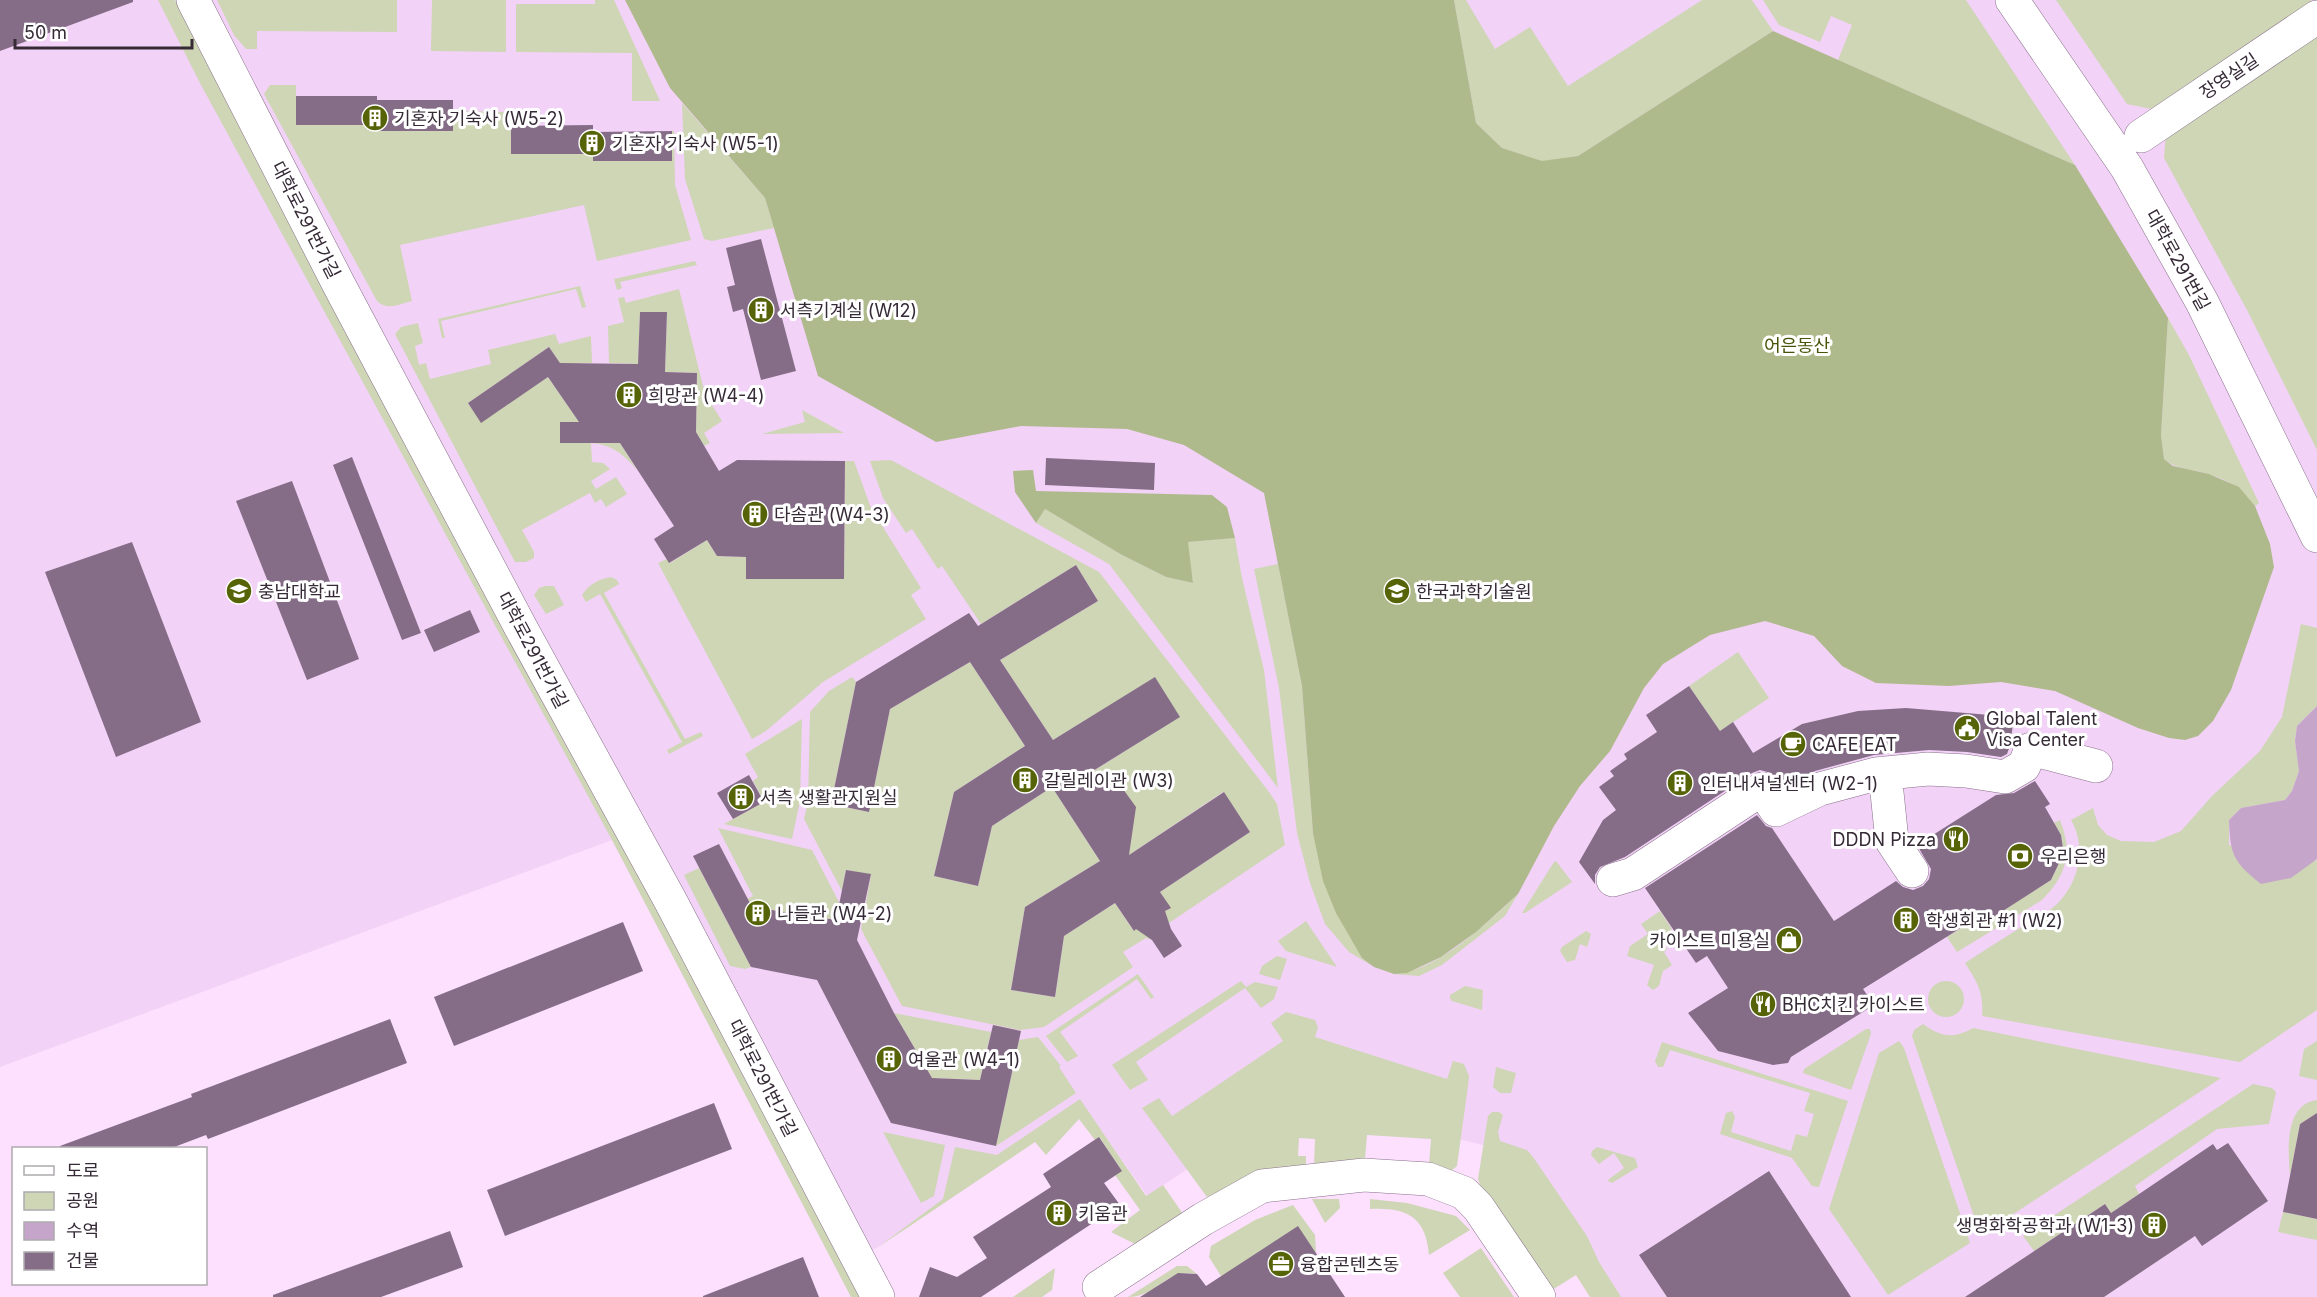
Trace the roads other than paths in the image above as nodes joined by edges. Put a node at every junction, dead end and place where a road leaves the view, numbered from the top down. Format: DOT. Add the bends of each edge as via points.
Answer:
graph roads {
  1 [pos="193,0"];
  2 [pos="2012,0"];
  3 [pos="2317,17"];
  4 [pos="2141,136"];
  5 [pos="2317,536"];
  6 [pos="2096,766"];
  7 [pos="1885,773"];
  8 [pos="1912,871"];
  9 [pos="1622,882"];
  10 [pos="1099,1287"];
  11 [pos="878,1297"];
  12 [pos="1539,1297"];
  1 -- 11 [label="street, 대학로291번가길" via="339,285 670,900"];
  2 -- 5 [label="street, 대학로291번길" via="2127,168 2202,302"];
  3 -- 4 [label="street, 장영실길"];
  6 -- 7 [label="street" via="2031,749 2024,766 2005,777 1966,771"];
  7 -- 8 [label="street" via="1892,841"];
  7 -- 9 [label="street" via="1820,789 1776,810 1762,789"];
  10 -- 12 [label="street" via="1203,1219 1262,1186 1364,1175 1428,1179 1464,1193 1478,1207"];
}
